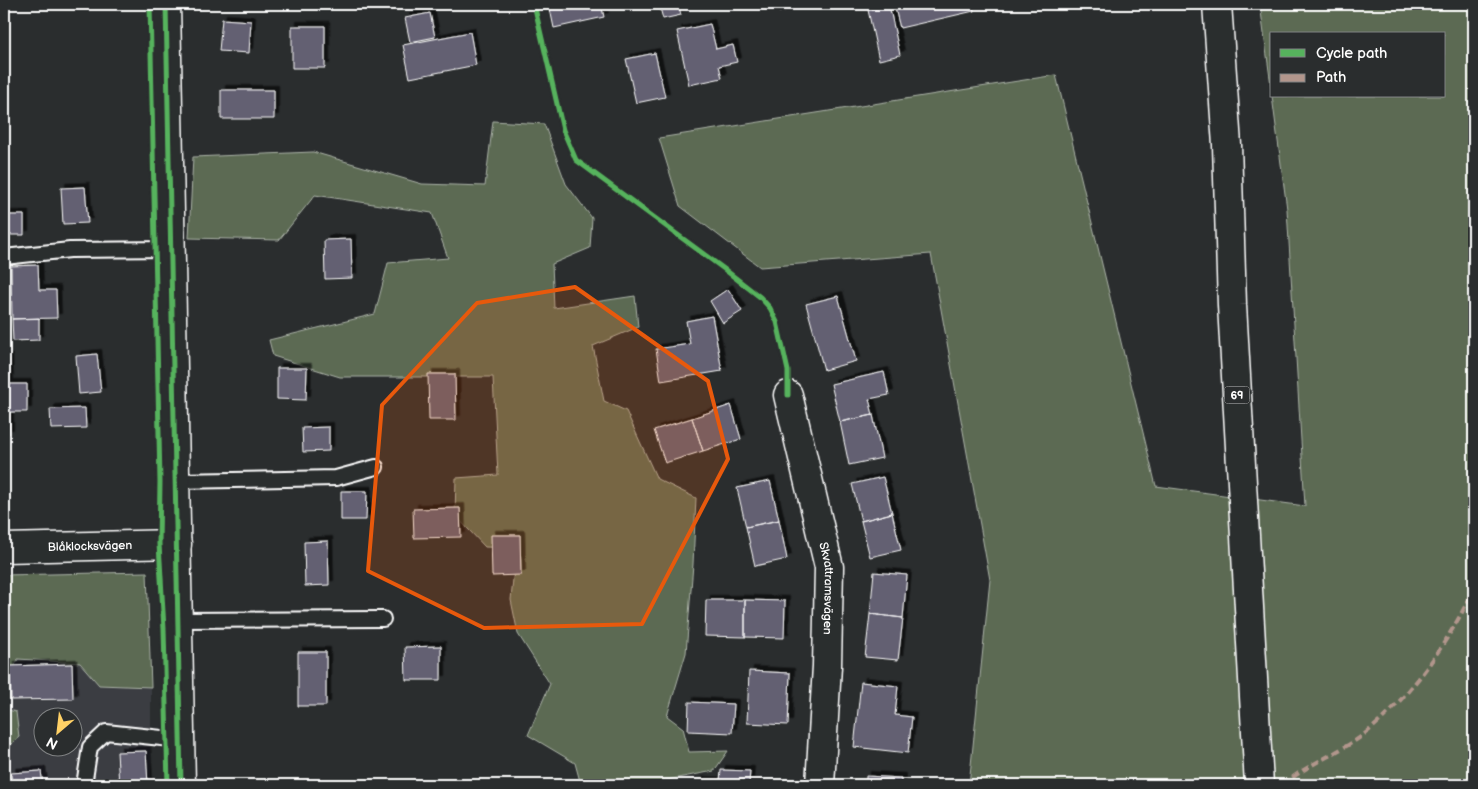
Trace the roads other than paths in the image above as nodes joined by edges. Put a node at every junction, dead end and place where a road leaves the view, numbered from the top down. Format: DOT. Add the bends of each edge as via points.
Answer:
graph roads {
  1 [pos="166,4"];
  2 [pos="1217,4"];
  3 [pos="171,249"];
  4 [pos="4,257"];
  5 [pos="788,395"];
  6 [pos="376,467"];
  7 [pos="175,481"];
  8 [pos="176,544"];
  9 [pos="4,548"];
  10 [pos="383,619"];
  11 [pos="178,620"];
  12 [pos="180,740"];
  13 [pos="84,785"];
  14 [pos="181,785"];
  15 [pos="820,785"];
  16 [pos="1259,785"];
  1 -- 3 [label="street"];
  2 -- 16 [label="street, 69"];
  3 -- 4 [label="lane" via="70,250"];
  3 -- 7 [label="street"];
  5 -- 15 [label="street, Skvattramsvägen" via="829,567"];
  6 -- 7 [label="lane" via="336,478"];
  7 -- 8 [label="street"];
  8 -- 9 [label="street, Blåklocksvägen"];
  8 -- 11 [label="street"];
  10 -- 11 [label="lane"];
  11 -- 12 [label="street"];
  12 -- 13 [label="lane" via="106,732 90,747"];
  12 -- 14 [label="street"];
}
